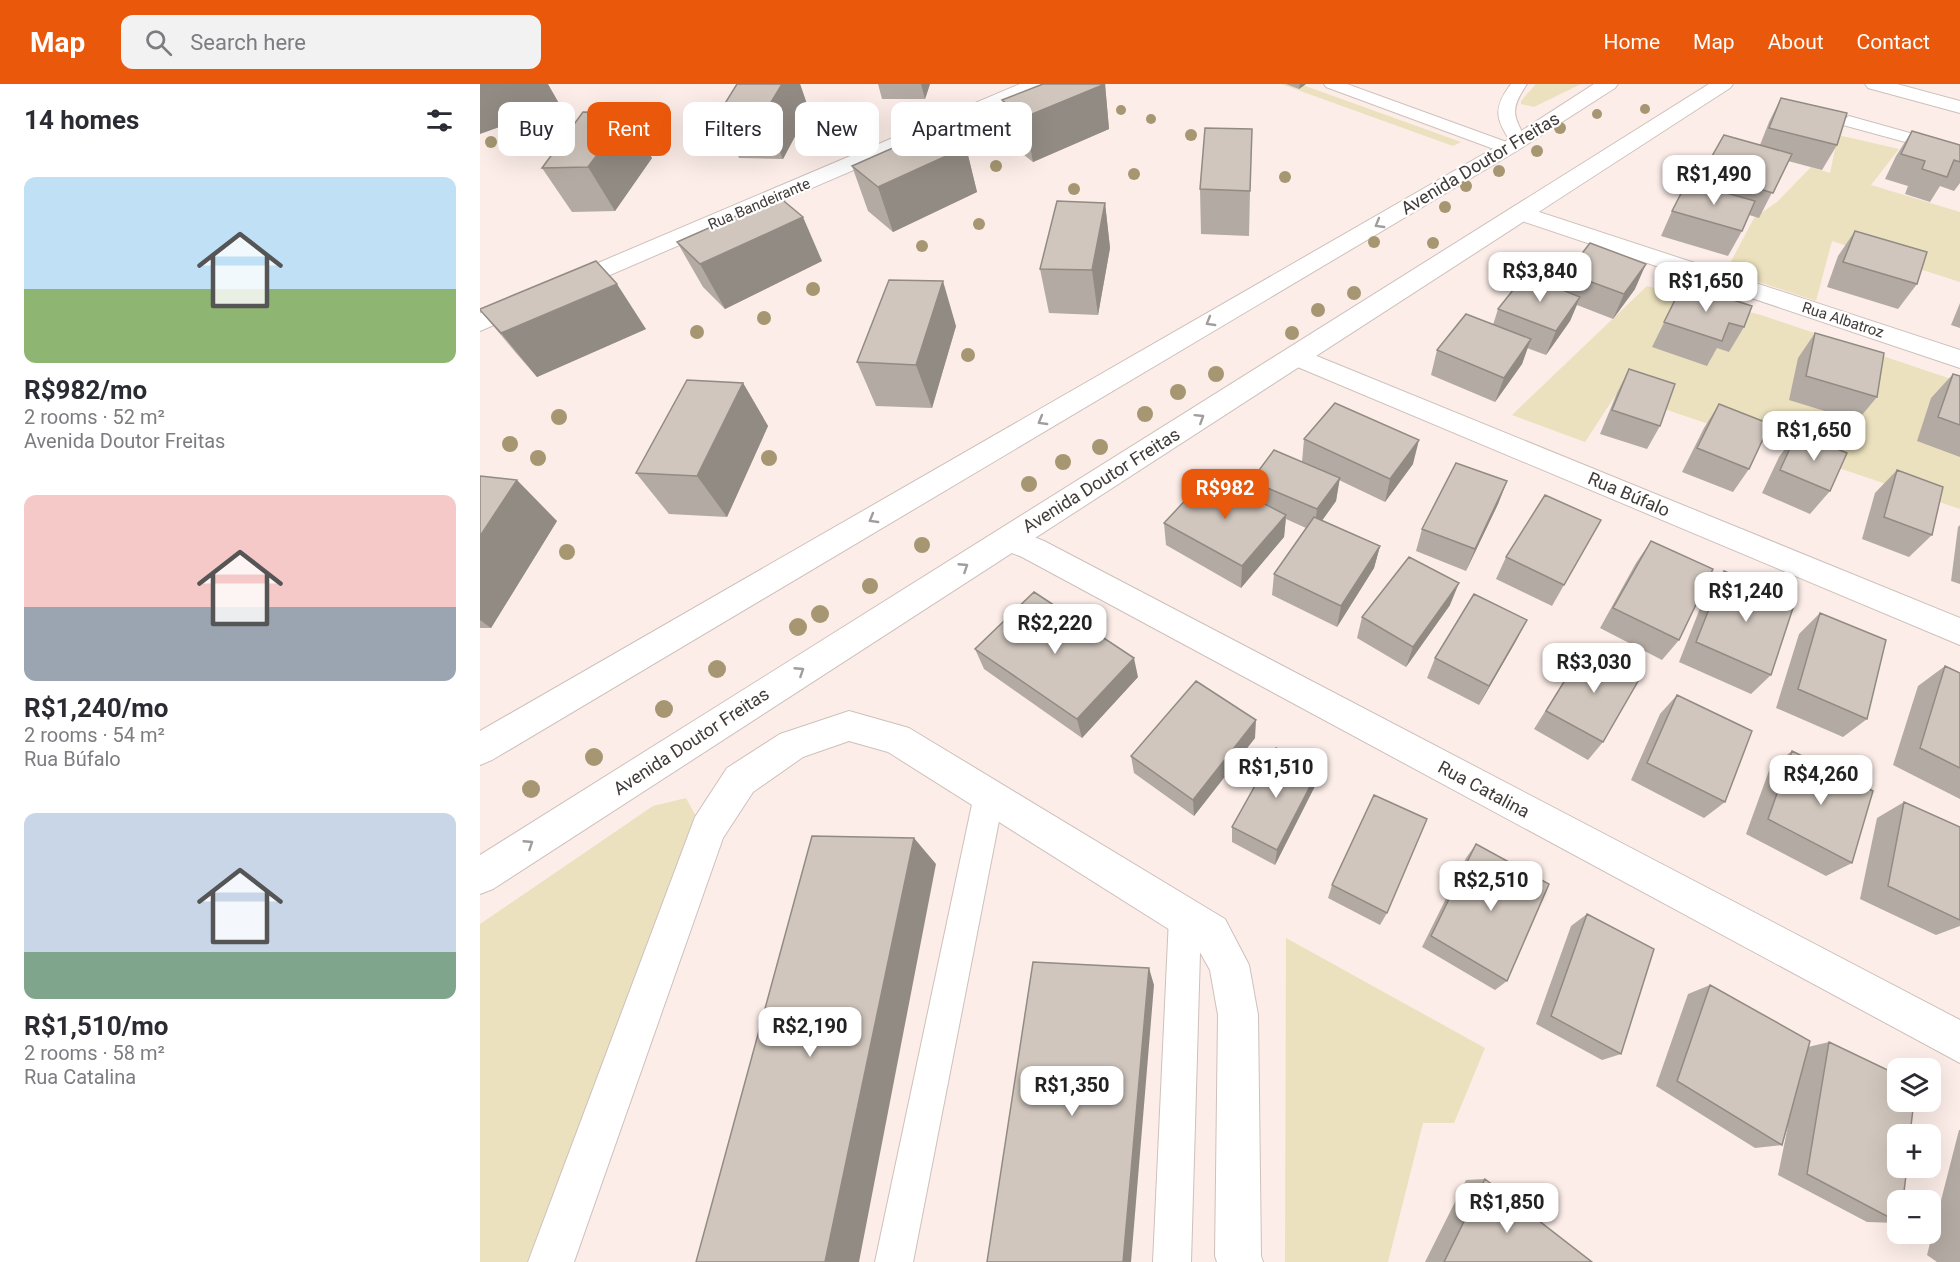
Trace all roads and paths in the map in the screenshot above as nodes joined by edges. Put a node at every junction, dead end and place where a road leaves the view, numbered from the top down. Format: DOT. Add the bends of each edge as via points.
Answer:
graph roads {
  1 [pos="1037,84"];
  2 [pos="1332,84"];
  3 [pos="1519,84"];
  4 [pos="1608,84"];
  5 [pos="1723,84"];
  6 [pos="1875,84"];
  7 [pos="1912,84"];
  8 [pos="1952,104"];
  9 [pos="1849,121"];
  10 [pos="1514,144"];
  11 [pos="1960,152"];
  12 [pos="1521,213"];
  13 [pos="480,323"];
  14 [pos="1296,357"];
  15 [pos="1960,359"];
  16 [pos="1008,539"];
  17 [pos="1960,632"];
  18 [pos="480,749"];
  19 [pos="989,795"];
  20 [pos="480,876"];
  21 [pos="1185,918"];
  22 [pos="1960,1042"];
  23 [pos="551,1262"];
  24 [pos="894,1262"];
  25 [pos="1172,1262"];
  26 [pos="1240,1262"];
  1 -- 13 [label="street, Rua Bandeirante"];
  2 -- 10 [label="lane"];
  3 -- 10 [label="lane" via="1505,102 1504,114"];
  4 -- 10 [label="street, Avenida Doutor Freitas"];
  5 -- 12 [label="street, Avenida Doutor Freitas"];
  6 -- 8 [label="street"];
  7 -- 8 [label="street"];
  9 -- 11 [label="lane"];
  10 -- 18 [label="street, Avenida Doutor Freitas, one-way"];
  12 -- 14 [label="street, Avenida Doutor Freitas"];
  12 -- 15 [label="street, Rua Albatroz"];
  16 -- 14 [label="street, Avenida Doutor Freitas, one-way"];
  14 -- 17 [label="street, Rua Búfalo"];
  20 -- 16 [label="street, Avenida Doutor Freitas, one-way"];
  16 -- 22 [label="street, Rua Catalina"];
  19 -- 21 [label="street"];
  19 -- 23 [label="street" via="897,739 849,726 792,745 740,780 708,829"];
  19 -- 24 [label="lane"];
  21 -- 25 [label="lane"];
  21 -- 26 [label="street" via="1211,933 1229,965 1238,1015"];
}
